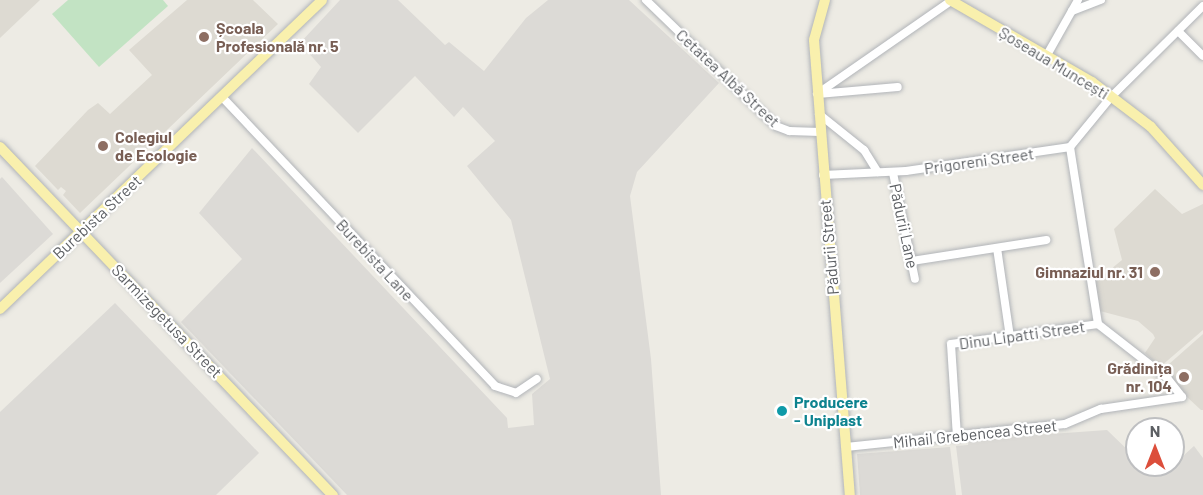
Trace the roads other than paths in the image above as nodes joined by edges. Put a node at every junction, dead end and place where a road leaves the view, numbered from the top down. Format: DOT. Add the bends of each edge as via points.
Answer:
graph roads {
  1 [pos="322,0"];
  2 [pos="646,0"];
  3 [pos="825,0"];
  4 [pos="1078,0"];
  5 [pos="1101,0"];
  6 [pos="950,1"];
  7 [pos="1203,6"];
  8 [pos="1072,11"];
  9 [pos="1178,31"];
  10 [pos="1047,55"];
  11 [pos="1203,56"];
  12 [pos="898,87"];
  13 [pos="817,94"];
  14 [pos="1111,97"];
  15 [pos="223,98"];
  16 [pos="819,114"];
  17 [pos="820,132"];
  18 [pos="0,147"];
  19 [pos="1070,147"];
  20 [pos="878,172"];
  21 [pos="894,173"];
  22 [pos="823,175"];
  23 [pos="1203,184"];
  24 [pos="80,233"];
  25 [pos="1046,240"];
  26 [pos="997,248"];
  27 [pos="912,261"];
  28 [pos="915,279"];
  29 [pos="0,309"];
  30 [pos="1098,324"];
  31 [pos="1010,337"];
  32 [pos="537,379"];
  33 [pos="957,437"];
  34 [pos="846,447"];
  35 [pos="333,495"];
  36 [pos="850,495"];
  1 -- 15 [label="main road, Burebista Street"];
  2 -- 17 [label="street, Cetatea Albă Street" via="776,126 789,131"];
  3 -- 13 [label="main road, Pădurii Street" via="814,40"];
  4 -- 8 [label="street"];
  5 -- 8 [label="street"];
  6 -- 10 [label="main road, Șoseaua Muncești"];
  6 -- 13 [label="street"];
  7 -- 9 [label="street"];
  8 -- 10 [label="street"];
  9 -- 11 [label="street"];
  9 -- 14 [label="street"];
  10 -- 14 [label="main road, Șoseaua Muncești"];
  12 -- 13 [label="street"];
  13 -- 16 [label="main road, Pădurii Street"];
  14 -- 19 [label="street"];
  14 -- 23 [label="main road, Șoseaua Muncești" via="1151,127"];
  15 -- 24 [label="main road, Burebista Street"];
  15 -- 32 [label="street, Burebista Lane" via="495,386 516,393"];
  16 -- 17 [label="main road, Pădurii Street"];
  16 -- 20 [label="street, Pădurii Lane" via="864,150"];
  17 -- 22 [label="main road, Pădurii Street"];
  18 -- 24 [label="main road, Sarmizegetusa Street"];
  19 -- 21 [label="street, Prigoreni Street"];
  19 -- 30 [label="street"];
  20 -- 21 [label="street, Prigoreni Street"];
  20 -- 22 [label="street, Prigoreni Street"];
  21 -- 27 [label="street, Pădurii Lane"];
  22 -- 34 [label="main road, Pădurii Street"];
  24 -- 29 [label="main road, Burebista Street"];
  24 -- 35 [label="main road, Sarmizegetusa Street"];
  25 -- 26 [label="street"];
  26 -- 27 [label="street"];
  26 -- 31 [label="street"];
  27 -- 28 [label="street, Pădurii Lane"];
  30 -- 31 [label="street, Dinu Lipatti Street"];
  30 -- 33 [label="street, Mihail Grebencea Street" via="1181,392 1182,397 1108,408 1065,424"];
  31 -- 33 [label="street, Dinu Lipatti Street" via="963,341 948,348"];
  33 -- 34 [label="street, Mihail Grebencea Street"];
  34 -- 36 [label="main road, Pădurii Street"];
}
